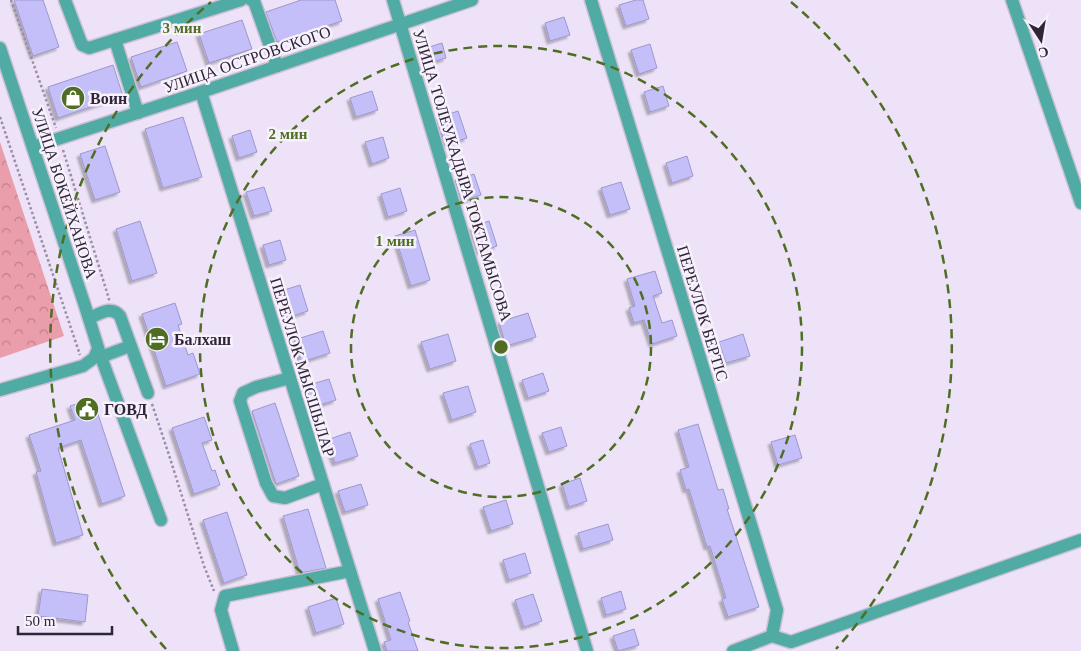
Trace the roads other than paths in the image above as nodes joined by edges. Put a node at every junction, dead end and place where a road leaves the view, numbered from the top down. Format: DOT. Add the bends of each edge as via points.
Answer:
graph roads {
  1 [pos="65,0"];
  2 [pos="241,0"];
  3 [pos="251,0"];
  4 [pos="393,0"];
  5 [pos="472,0"];
  6 [pos="591,0"];
  7 [pos="1012,0"];
  8 [pos="401,24"];
  9 [pos="114,40"];
  10 [pos="0,48"];
  11 [pos="277,66"];
  12 [pos="201,92"];
  13 [pos="138,113"];
  14 [pos="33,147"];
  15 [pos="1081,203"];
  16 [pos="87,312"];
  17 [pos="130,346"];
  18 [pos="99,353"];
  19 [pos="290,378"];
  20 [pos="0,390"];
  21 [pos="148,393"];
  22 [pos="323,484"];
  23 [pos="161,520"];
  24 [pos="1081,540"];
  25 [pos="350,571"];
  26 [pos="772,636"];
  27 [pos="233,651"];
  28 [pos="375,651"];
  29 [pos="587,651"];
  30 [pos="733,651"];
  1 -- 9 [label="street" via="82,45 89,48"];
  2 -- 9 [label="street"];
  3 -- 11 [label="street"];
  4 -- 8 [label="street, УЛИЦА ТОЛЕУКАДЫРА ТОКТАМЫСОВА"];
  5 -- 8 [label="street, УЛИЦА ОСТРОВСКОГО"];
  6 -- 26 [label="street, ПЕРЕУЛОК БЕРТІС" via="777,610"];
  7 -- 15 [label="street"];
  8 -- 11 [label="street, УЛИЦА ОСТРОВСКОГО"];
  8 -- 29 [label="street, УЛИЦА ТОЛЕУКАДЫРА ТОКТАМЫСОВА"];
  9 -- 13 [label="street"];
  10 -- 14 [label="street, УЛИЦА БОКЕЙХАНОВА"];
  11 -- 12 [label="street, УЛИЦА ОСТРОВСКОГО"];
  12 -- 13 [label="street, УЛИЦА ОСТРОВСКОГО"];
  12 -- 19 [label="street, ПЕРЕУЛОК МЫСШЫЛАР"];
  13 -- 14 [label="street, УЛИЦА ОСТРОВСКОГО"];
  14 -- 16 [label="street, УЛИЦА БОКЕЙХАНОВА"];
  16 -- 17 [label="street" via="116,311"];
  16 -- 18 [label="street, УЛИЦА БОКЕЙХАНОВА"];
  17 -- 18 [label="street"];
  17 -- 21 [label="street"];
  18 -- 20 [label="street" via="83,366"];
  18 -- 23 [label="street, УЛИЦА БОКЕЙХАНОВА"];
  19 -- 22 [label="street, ПЕРЕУЛОК МЫСШЫЛАР"];
  19 -- 22 [label="street" via="256,387 243,393 240,401 273,496 285,498"];
  22 -- 25 [label="street, ПЕРЕУЛОК МЫСШЫЛАР"];
  24 -- 26 [label="street" via="791,642"];
  25 -- 27 [label="street" via="225,596 221,610"];
  25 -- 28 [label="street, ПЕРЕУЛОК МЫСШЫЛАР"];
  26 -- 30 [label="street"];
}
